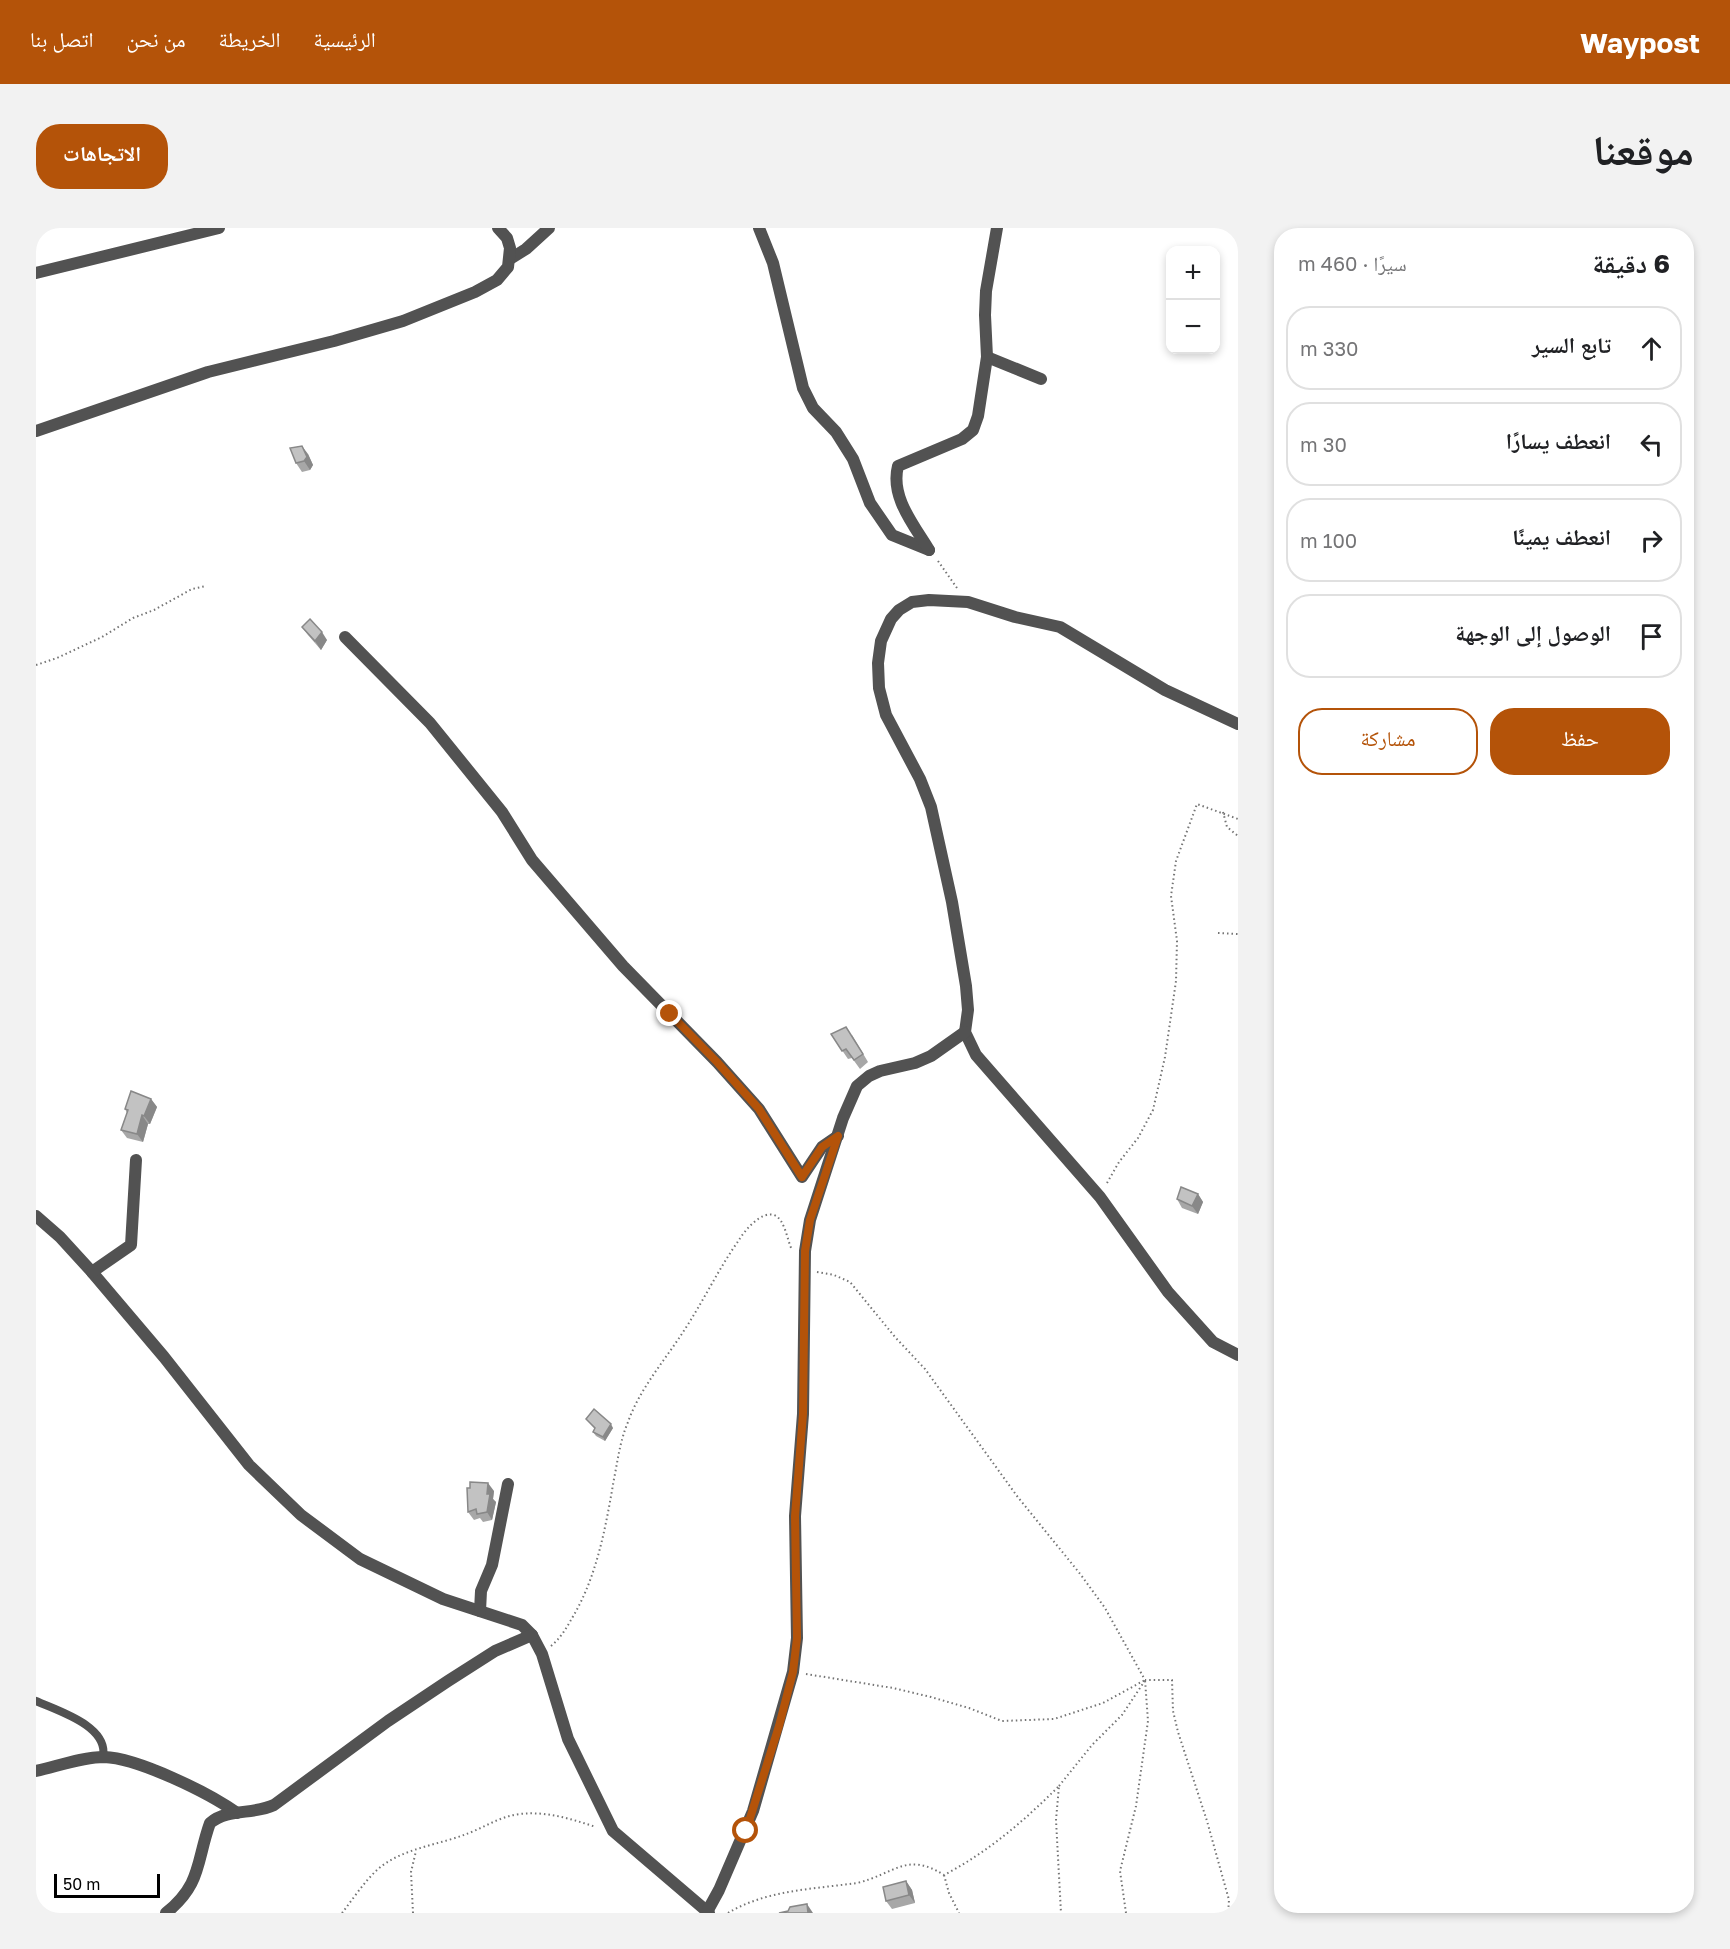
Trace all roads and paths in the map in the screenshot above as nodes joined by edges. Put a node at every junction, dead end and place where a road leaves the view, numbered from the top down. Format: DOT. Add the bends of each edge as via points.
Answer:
graph roads {
  1 [pos="219,228"];
  2 [pos="498,228"];
  3 [pos="549,228"];
  4 [pos="759,228"];
  5 [pos="997,228"];
  6 [pos="510,259"];
  7 [pos="36,273"];
  8 [pos="987,357"];
  9 [pos="1041,379"];
  10 [pos="36,431"];
  11 [pos="929,550"];
  12 [pos="206,586"];
  13 [pos="969,602"];
  14 [pos="345,637"];
  15 [pos="36,665"];
  16 [pos="1238,724"];
  17 [pos="1223,812"];
  18 [pos="1238,819"];
  19 [pos="1238,836"];
  20 [pos="1218,933"];
  21 [pos="1238,934"];
  22 [pos="965,1032"];
  23 [pos="838,1136"];
  24 [pos="136,1160"];
  25 [pos="1100,1197"];
  26 [pos="36,1216"];
  27 [pos="805,1270"];
  28 [pos="92,1272"];
  29 [pos="1238,1355"];
  30 [pos="508,1484"];
  31 [pos="480,1611"];
  32 [pos="532,1635"];
  33 [pos="542,1654"];
  34 [pos="793,1672"];
  35 [pos="1145,1680"];
  36 [pos="36,1701"];
  37 [pos="103,1757"];
  38 [pos="36,1771"];
  39 [pos="1059,1786"];
  40 [pos="237,1813"];
  41 [pos="613,1831"];
  42 [pos="416,1851"];
  43 [pos="944,1875"];
  44 [pos="708,1912"];
  45 [pos="166,1913"];
  46 [pos="342,1913"];
  47 [pos="413,1913"];
  48 [pos="728,1913"];
  49 [pos="959,1913"];
  50 [pos="1061,1913"];
  51 [pos="1126,1913"];
  52 [pos="1228,1913"];
  1 -- 7 [label="street"];
  2 -- 6 [label="street" via="507,238"];
  3 -- 6 [label="street"];
  4 -- 11 [label="street" via="773,263 802,388 853,459 870,503 892,535"];
  5 -- 8 [label="street" via="986,291"];
  6 -- 10 [label="street" via="497,280 403,321 208,372"];
  8 -- 9 [label="street"];
  8 -- 11 [label="street" via="973,429 962,439 898,466 895,477 900,502"];
  11 -- 13 [label="path"];
  12 -- 15 [label="path" via="192,589 102,637"];
  13 -- 16 [label="street" via="1060,627 1165,690"];
  13 -- 22 [label="street" via="929,600 912,602 899,610 881,641 878,663 886,715 931,807 966,986"];
  14 -- 23 [label="street" via="430,723 502,812 532,860 623,966 759,1109 802,1177 822,1147"];
  17 -- 18 [label="path"];
  17 -- 19 [label="path" via="1227,827"];
  17 -- 25 [label="path" via="1197,804 1185,832 1170,896 1177,941 1176,981 1153,1110"];
  20 -- 21 [label="path"];
  22 -- 23 [label="street" via="931,1056 862,1080 853,1093"];
  22 -- 25 [label="street" via="976,1055"];
  23 -- 27 [label="street" via="810,1220"];
  24 -- 28 [label="street" via="130,1245"];
  25 -- 29 [label="street" via="1168,1292 1213,1342"];
  26 -- 28 [label="street"];
  27 -- 33 [label="path" via="777,1216 768,1214 757,1220 739,1238 628,1419 602,1545 584,1597 560,1638"];
  27 -- 34 [label="street"];
  27 -- 35 [label="path" via="850,1282 925,1369 1105,1608"];
  28 -- 31 [label="street" via="249,1465 301,1515 360,1559 443,1599"];
  30 -- 31 [label="street" via="492,1564 481,1591"];
  31 -- 32 [label="street" via="522,1626"];
  32 -- 33 [label="street"];
  32 -- 40 [label="street" via="495,1652 388,1720 274,1805"];
  33 -- 41 [label="street" via="568,1739"];
  34 -- 35 [label="path" via="931,1696 1002,1721 1053,1719 1103,1703"];
  34 -- 44 [label="street" via="750,1821"];
  35 -- 39 [label="path" via="1122,1715"];
  35 -- 51 [label="path" via="1148,1721 1136,1806 1119,1871"];
  35 -- 52 [label="path" via="1172,1680 1178,1732 1229,1900"];
  36 -- 37 [label="lane" via="85,1723 101,1739"];
  37 -- 38 [label="street"];
  37 -- 40 [label="street" via="137,1764 184,1783"];
  39 -- 43 [label="path" via="1024,1821"];
  39 -- 50 [label="path" via="1056,1820"];
  40 -- 45 [label="street" via="221,1816 210,1824 198,1871 188,1892"];
  41 -- 42 [label="path" via="557,1815 520,1814"];
  41 -- 44 [label="street"];
  42 -- 46 [label="path" via="392,1859 376,1871"];
  42 -- 47 [label="path" via="411,1872"];
  43 -- 48 [label="path" via="912,1863 864,1881 765,1898"];
  43 -- 49 [label="path"];
}
